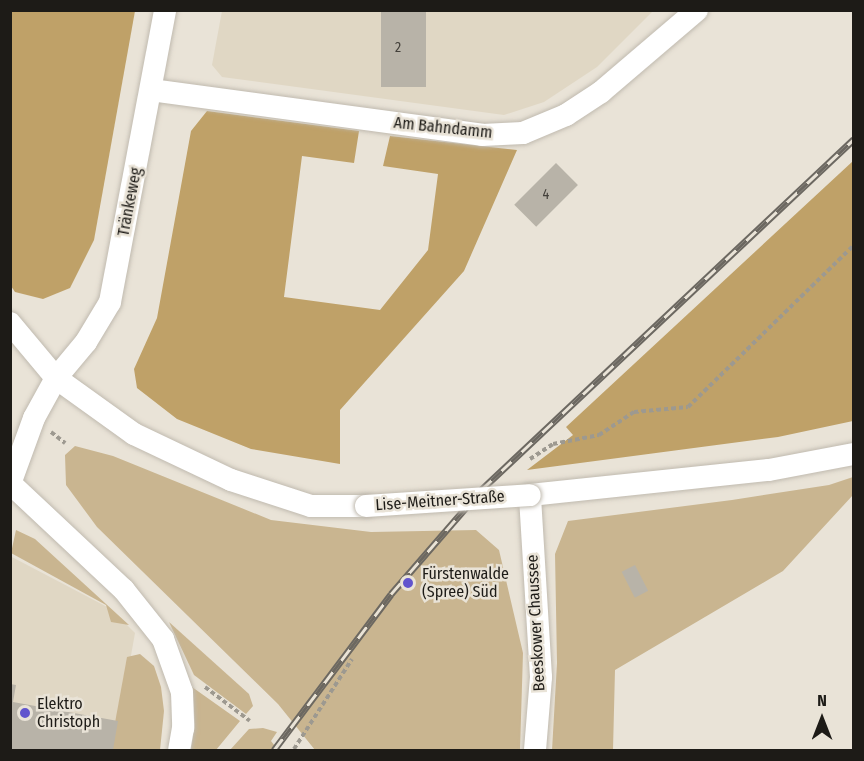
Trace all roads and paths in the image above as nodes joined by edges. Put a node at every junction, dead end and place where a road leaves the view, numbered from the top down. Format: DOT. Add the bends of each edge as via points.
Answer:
graph roads {
  1 [pos="165,10"];
  2 [pos="697,10"];
  3 [pos="151,90"];
  4 [pos="854,245"];
  5 [pos="10,322"];
  6 [pos="56,378"];
  7 [pos="854,454"];
  8 [pos="530,459"];
  9 [pos="11,484"];
  10 [pos="530,495"];
  11 [pos="352,659"];
  12 [pos="195,680"];
  13 [pos="250,722"];
  14 [pos="294,749"];
  15 [pos="179,750"];
  16 [pos="535,750"];
  1 -- 3 [label="street, Tränkeweg"];
  2 -- 3 [label="street, Am Bahndamm" via="601,92 566,115 523,133 482,135"];
  3 -- 6 [label="street, Tränkeweg" via="110,302 86,342"];
  4 -- 8 [label="path" via="688,407 634,412 598,435 553,444"];
  5 -- 6 [label="street, Lise-Meitner-Straße"];
  6 -- 9 [label="street, Tränkeweg" via="26,432"];
  6 -- 10 [label="street, Lise-Meitner-Straße, bridge" via="134,434 231,480 311,506"];
  7 -- 10 [label="street, Lise-Meitner-Straße" via="769,470"];
  9 -- 15 [label="street" via="124,590 163,639 182,692"];
  10 -- 16 [label="street, Beeskower Chaussee" via="541,677"];
  11 -- 14 [label="path"];
  12 -- 13 [label="path"];
}
